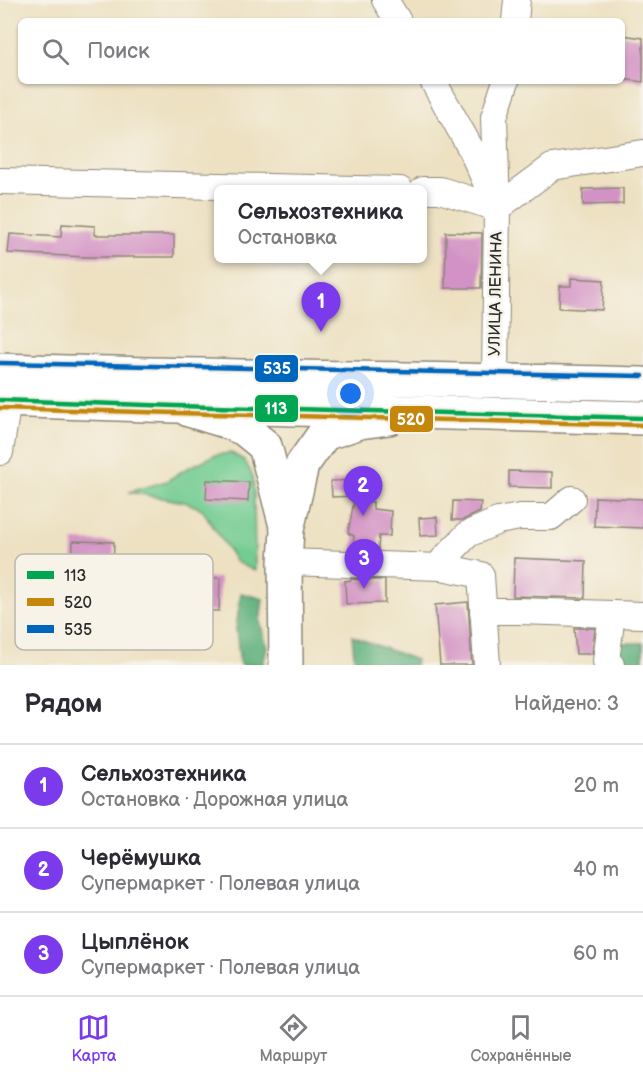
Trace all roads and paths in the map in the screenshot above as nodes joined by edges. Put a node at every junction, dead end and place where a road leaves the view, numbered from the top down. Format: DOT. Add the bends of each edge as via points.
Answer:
graph roads {
  1 [pos="385,0"];
  2 [pos="517,0"];
  3 [pos="396,18"];
  4 [pos="515,18"];
  5 [pos="435,84"];
  6 [pos="505,84"];
  7 [pos="643,153"];
  8 [pos="0,181"];
  9 [pos="214,185"];
  10 [pos="427,190"];
  11 [pos="497,208"];
  12 [pos="495,380"];
  13 [pos="643,384"];
  14 [pos="176,406"];
  15 [pos="424,413"];
  16 [pos="2,414"];
  17 [pos="643,418"];
  18 [pos="572,499"];
  19 [pos="286,546"];
  20 [pos="442,567"];
  21 [pos="483,611"];
  22 [pos="612,614"];
  23 [pos="643,615"];
  24 [pos="286,665"];
  25 [pos="488,665"];
  26 [pos="611,665"];
  1 -- 3 [label="street"];
  2 -- 4 [label="street"];
  5 -- 11 [label="street, УЛИЦА ЛЕНИНА"];
  6 -- 11 [label="street, УЛИЦА ЛЕНИНА" via="494,117"];
  7 -- 11 [label="street, УЛИЦА ЛЕНИНА" via="552,167"];
  8 -- 9 [label="street"];
  10 -- 11 [label="street" via="440,190"];
  11 -- 12 [label="street, УЛИЦА ЛЕНИНА"];
  12 -- 13 [label="main road"];
  12 -- 16 [label="main road" via="134,374"];
  14 -- 15 [label="main road"];
  14 -- 16 [label="main road"];
  14 -- 19 [label="main road" via="244,429 265,446"];
  15 -- 17 [label="main road"];
  15 -- 19 [label="main road" via="360,422 324,434 302,465"];
  18 -- 20 [label="street" via="551,517 498,521 468,534 443,560"];
  19 -- 20 [label="street"];
  19 -- 24 [label="main road"];
  20 -- 21 [label="street" via="481,575"];
  21 -- 22 [label="street"];
  21 -- 25 [label="street"];
  22 -- 23 [label="street"];
  22 -- 26 [label="street" via="606,661"];
}
